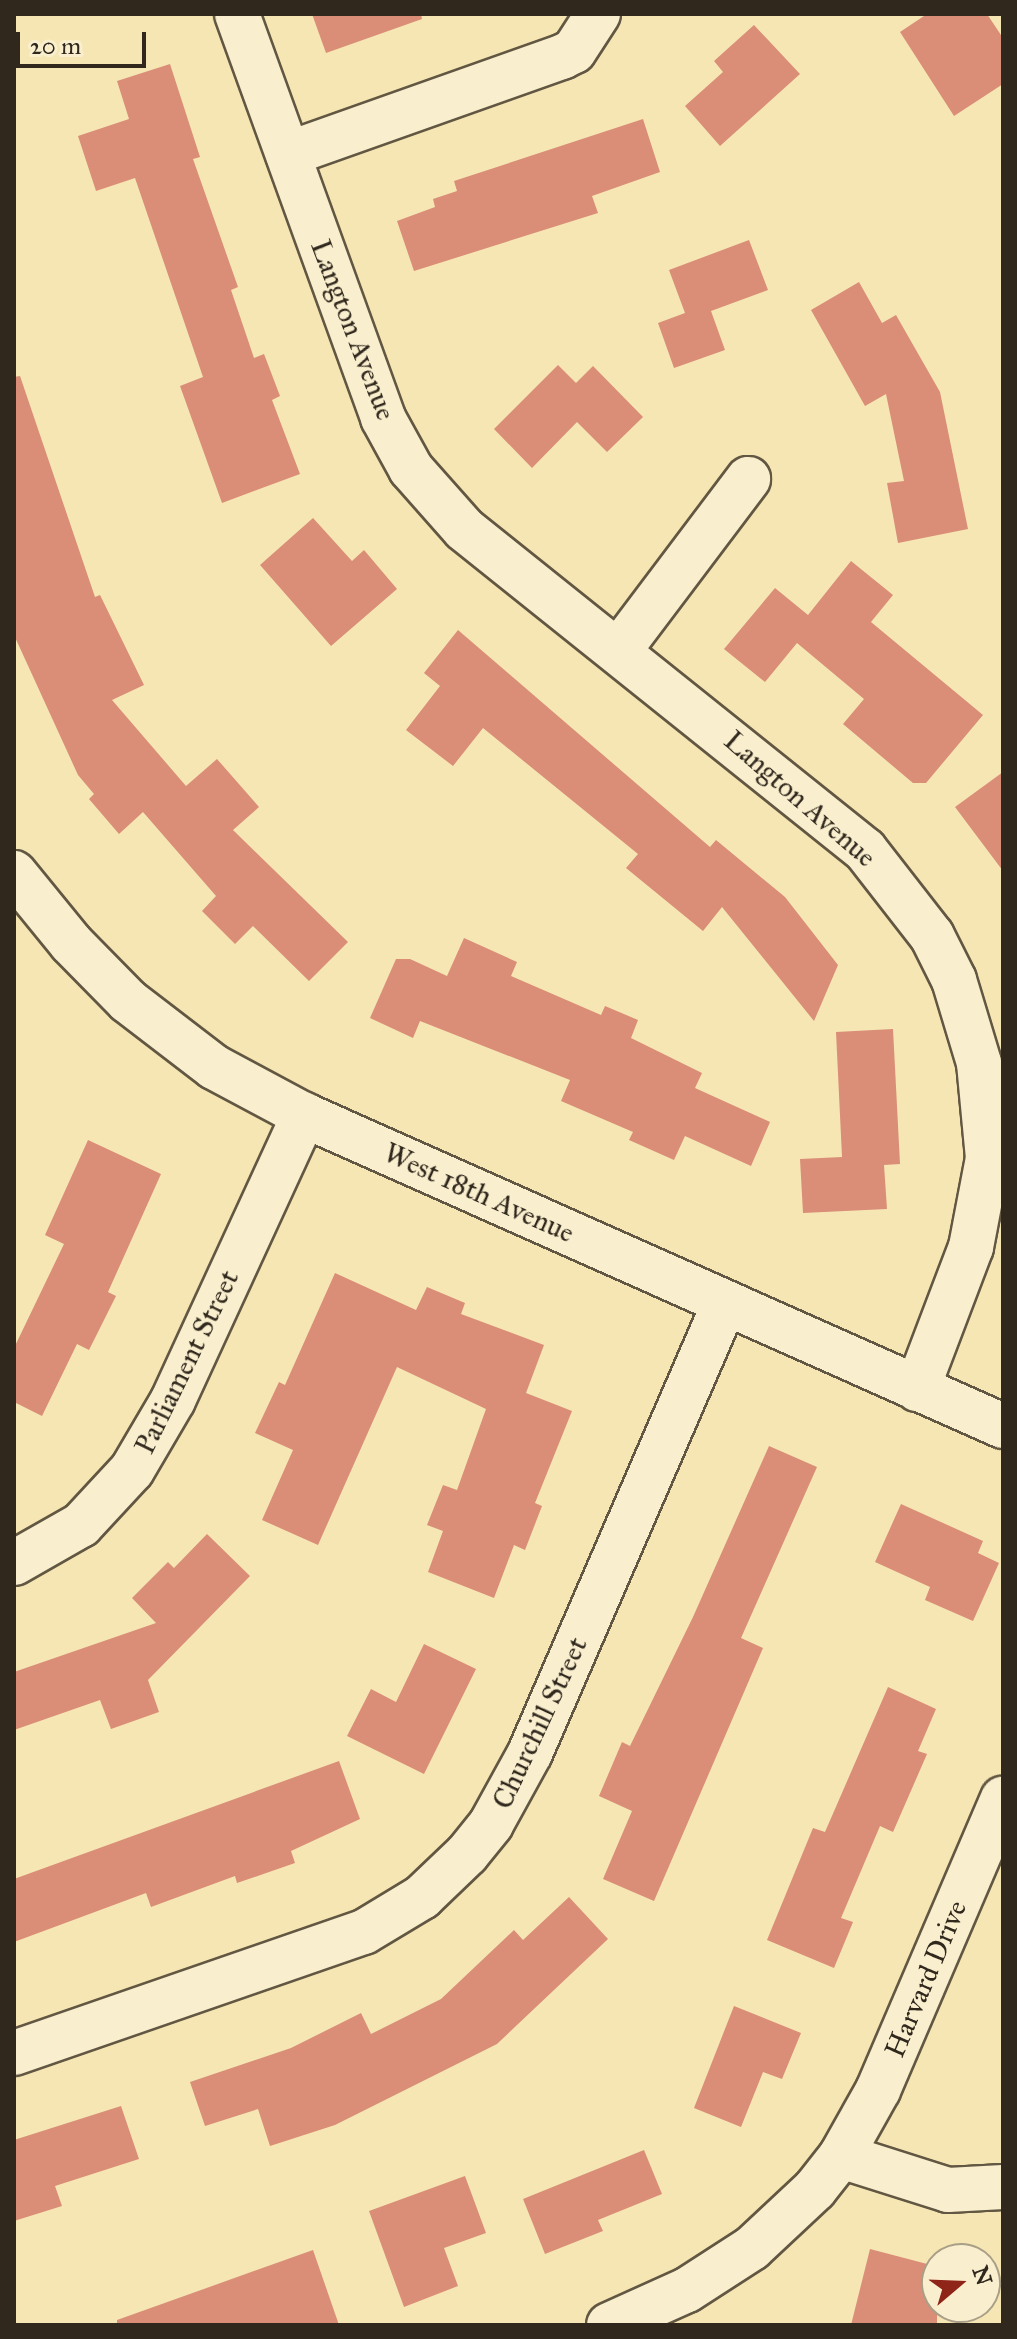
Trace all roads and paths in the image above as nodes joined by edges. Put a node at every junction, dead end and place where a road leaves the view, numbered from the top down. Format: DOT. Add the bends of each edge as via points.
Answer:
graph roads {
  1 [pos="237,14"];
  2 [pos="598,14"];
  3 [pos="288,154"];
  4 [pos="748,479"];
  5 [pos="620,649"];
  6 [pos="14,873"];
  7 [pos="304,1115"];
  8 [pos="725,1303"];
  9 [pos="917,1389"];
  10 [pos="1003,1426"];
  11 [pos="14,1563"];
  12 [pos="1003,1799"];
  13 [pos="14,2053"];
  14 [pos="841,2156"];
  15 [pos="1003,2187"];
  16 [pos="609,2325"];
  1 -- 3 [label="street, Langton Avenue"];
  2 -- 3 [label="street" via="581,41 562,57"];
  3 -- 5 [label="street, Langton Avenue" via="383,418 411,469 464,529"];
  4 -- 5 [label="street"];
  5 -- 9 [label="street, Langton Avenue" via="865,850 932,936 954,980 979,1063 988,1158 971,1247"];
  6 -- 7 [label="street, West 18th Avenue" via="128,1001 214,1067"];
  7 -- 8 [label="street, West 18th Avenue"];
  7 -- 11 [label="street, Parliament Street" via="173,1400 132,1470 81,1525"];
  8 -- 9 [label="street, West 18th Avenue"];
  8 -- 13 [label="street, Churchill Street" via="530,1753 491,1824 467,1854 422,1897 364,1932"];
  9 -- 10 [label="street, West 18th Avenue"];
  12 -- 14 [label="street, Harvard Drive" via="878,2090"];
  14 -- 15 [label="street" via="948,2190"];
  14 -- 16 [label="street, Harvard Drive" via="815,2189 752,2248 687,2290"];
}
